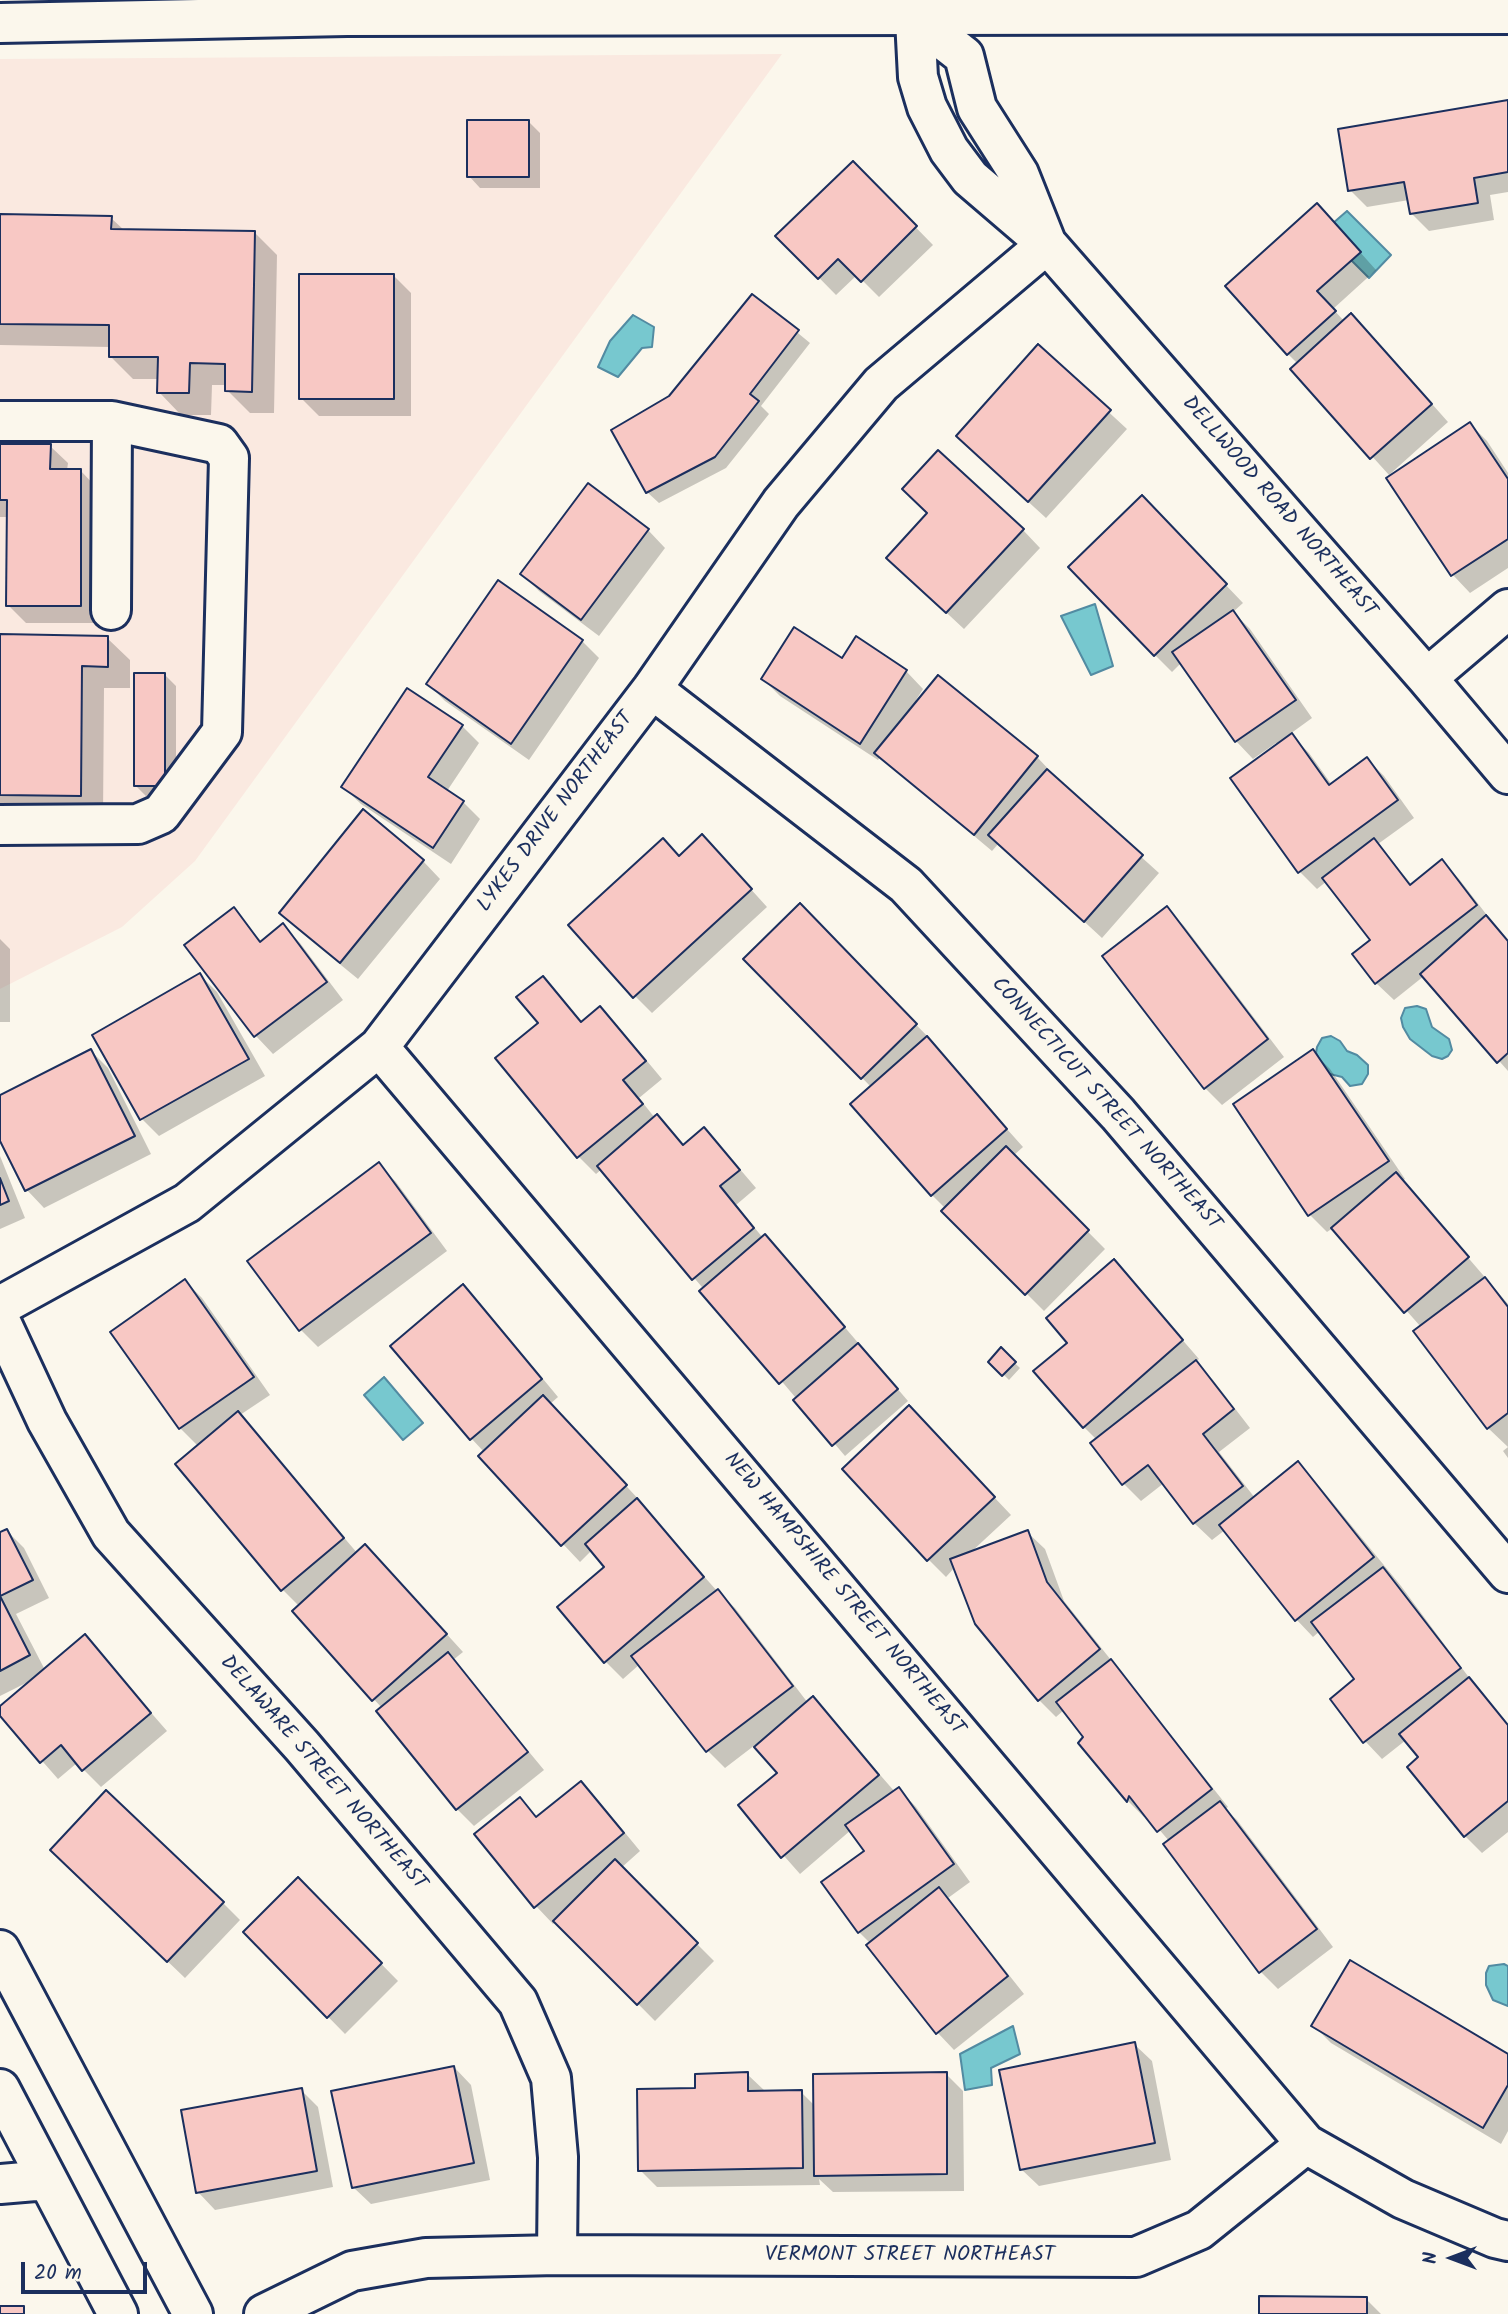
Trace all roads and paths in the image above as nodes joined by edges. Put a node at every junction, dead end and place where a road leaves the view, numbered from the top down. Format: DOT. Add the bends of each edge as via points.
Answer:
graph roads {
  1 [pos="347,8"];
  2 [pos="914,8"];
  3 [pos="1508,14"];
  4 [pos="0,23"];
  5 [pos="1047,244"];
  6 [pos="0,421"];
  7 [pos="112,421"];
  8 [pos="111,610"];
  9 [pos="1508,610"];
  10 [pos="1427,678"];
  11 [pos="652,689"];
  12 [pos="1508,774"];
  13 [pos="0,825"];
  14 [pos="379,1046"];
  15 [pos="0,1306"];
  16 [pos="0,1320"];
  17 [pos="1508,1573"];
  18 [pos="0,1950"];
  19 [pos="0,2089"];
  20 [pos="1306,2144"];
  21 [pos="47,2180"];
  22 [pos="0,2184"];
  23 [pos="1508,2241"];
  24 [pos="557,2255"];
  25 [pos="118,2314"];
  26 [pos="193,2314"];
  27 [pos="264,2314"];
  1 -- 2 [label="street"];
  1 -- 4 [label="street"];
  2 -- 3 [label="street"];
  2 -- 5 [label="street, DELLWOOD ROAD NORTHEAST" via="964,56 976,108 1019,174"];
  2 -- 5 [label="street, DELLWOOD ROAD NORTHEAST" via="918,77 926,107 949,150 970,178"];
  5 -- 10 [label="street, DELLWOOD ROAD NORTHEAST"];
  5 -- 11 [label="street, LYKES DRIVE NORTHEAST" via="881,384 781,503"];
  6 -- 7 [label="street"];
  7 -- 8 [label="street"];
  7 -- 13 [label="street" via="219,443 229,458 222,732 161,814 138,824"];
  9 -- 10 [label="street"];
  10 -- 12 [label="street, DELLWOOD ROAD NORTHEAST"];
  11 -- 14 [label="street, LYKES DRIVE NORTHEAST"];
  11 -- 17 [label="street, CONNECTICUT STREET NORTHEAST" via="906,885 1118,1114"];
  14 -- 15 [label="street, LYKES DRIVE NORTHEAST" via="187,1203"];
  14 -- 20 [label="street, NEW HAMPSHIRE STREET NORTHEAST"];
  16 -- 24 [label="street, DELAWARE STREET NORTHEAST" via="47,1421 111,1534 302,1746 517,2002 551,2078 558,2157"];
  18 -- 26 [label="street"];
  19 -- 21 [label="street"];
  20 -- 23 [label="street" via="1403,2199"];
  20 -- 24 [label="street, VERMONT STREET NORTHEAST" via="1199,2230 1136,2257"];
  21 -- 22 [label="street"];
  21 -- 25 [label="street"];
  24 -- 27 [label="street, VERMONT STREET NORTHEAST" via="426,2258 352,2272"];
}
